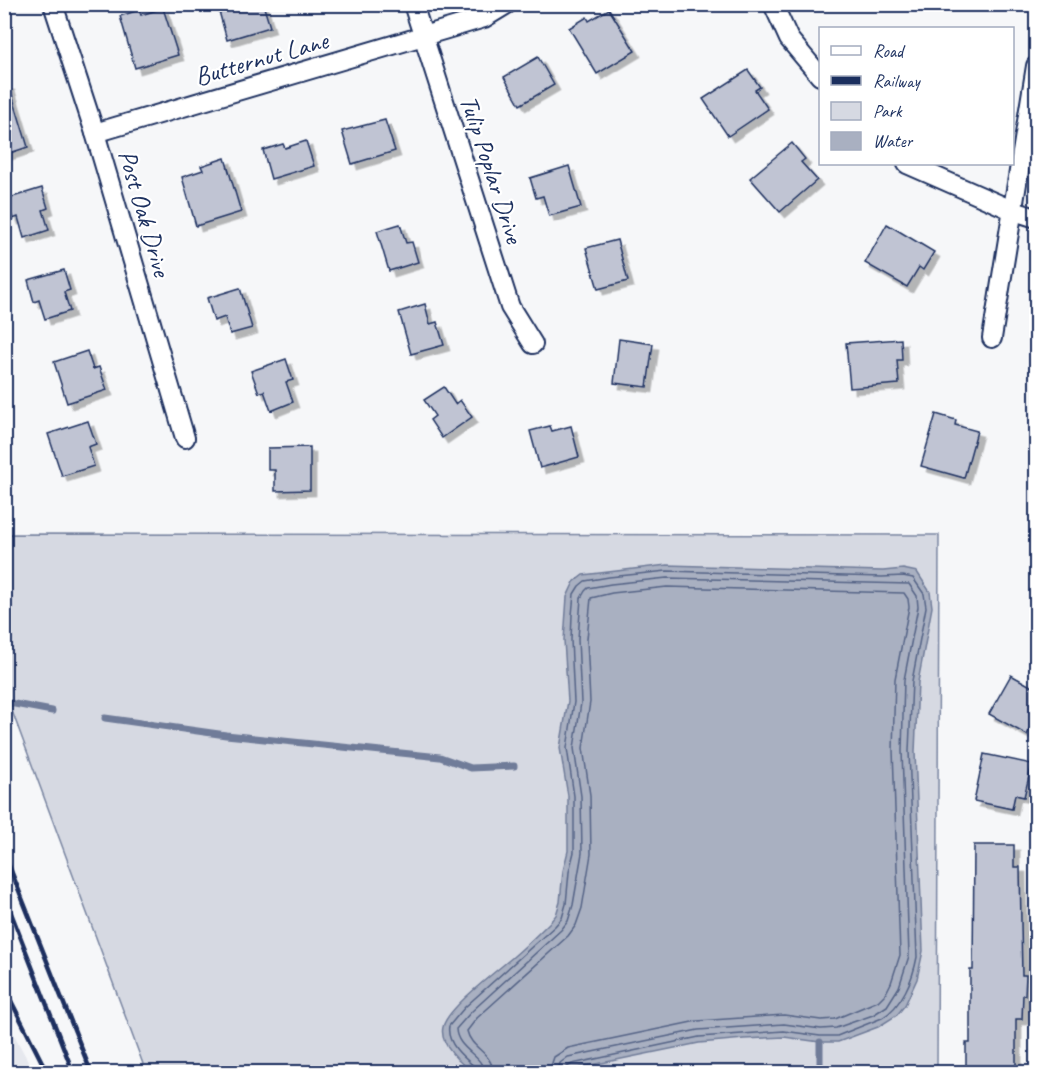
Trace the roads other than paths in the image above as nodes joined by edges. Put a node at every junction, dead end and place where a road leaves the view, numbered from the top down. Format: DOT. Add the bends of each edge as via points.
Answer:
graph roads {
  1 [pos="53,4"];
  2 [pos="413,4"];
  3 [pos="507,4"];
  4 [pos="773,4"];
  5 [pos="423,37"];
  6 [pos="1036,66"];
  7 [pos="819,75"];
  8 [pos="95,133"];
  9 [pos="909,165"];
  10 [pos="1014,211"];
  11 [pos="1036,218"];
  12 [pos="992,338"];
  13 [pos="533,344"];
  14 [pos="184,438"];
  1 -- 8 [label="street, Post Oak Drive"];
  2 -- 5 [label="street, Tulip Poplar Drive"];
  3 -- 5 [label="street, Butternut Lane" via="484,18"];
  4 -- 7 [label="street" via="789,39"];
  5 -- 8 [label="street, Butternut Lane"];
  5 -- 13 [label="street, Tulip Poplar Drive" via="510,307"];
  6 -- 10 [label="street"];
  8 -- 14 [label="street, Post Oak Drive"];
  9 -- 10 [label="street"];
  10 -- 11 [label="street"];
  10 -- 12 [label="street"];
}
